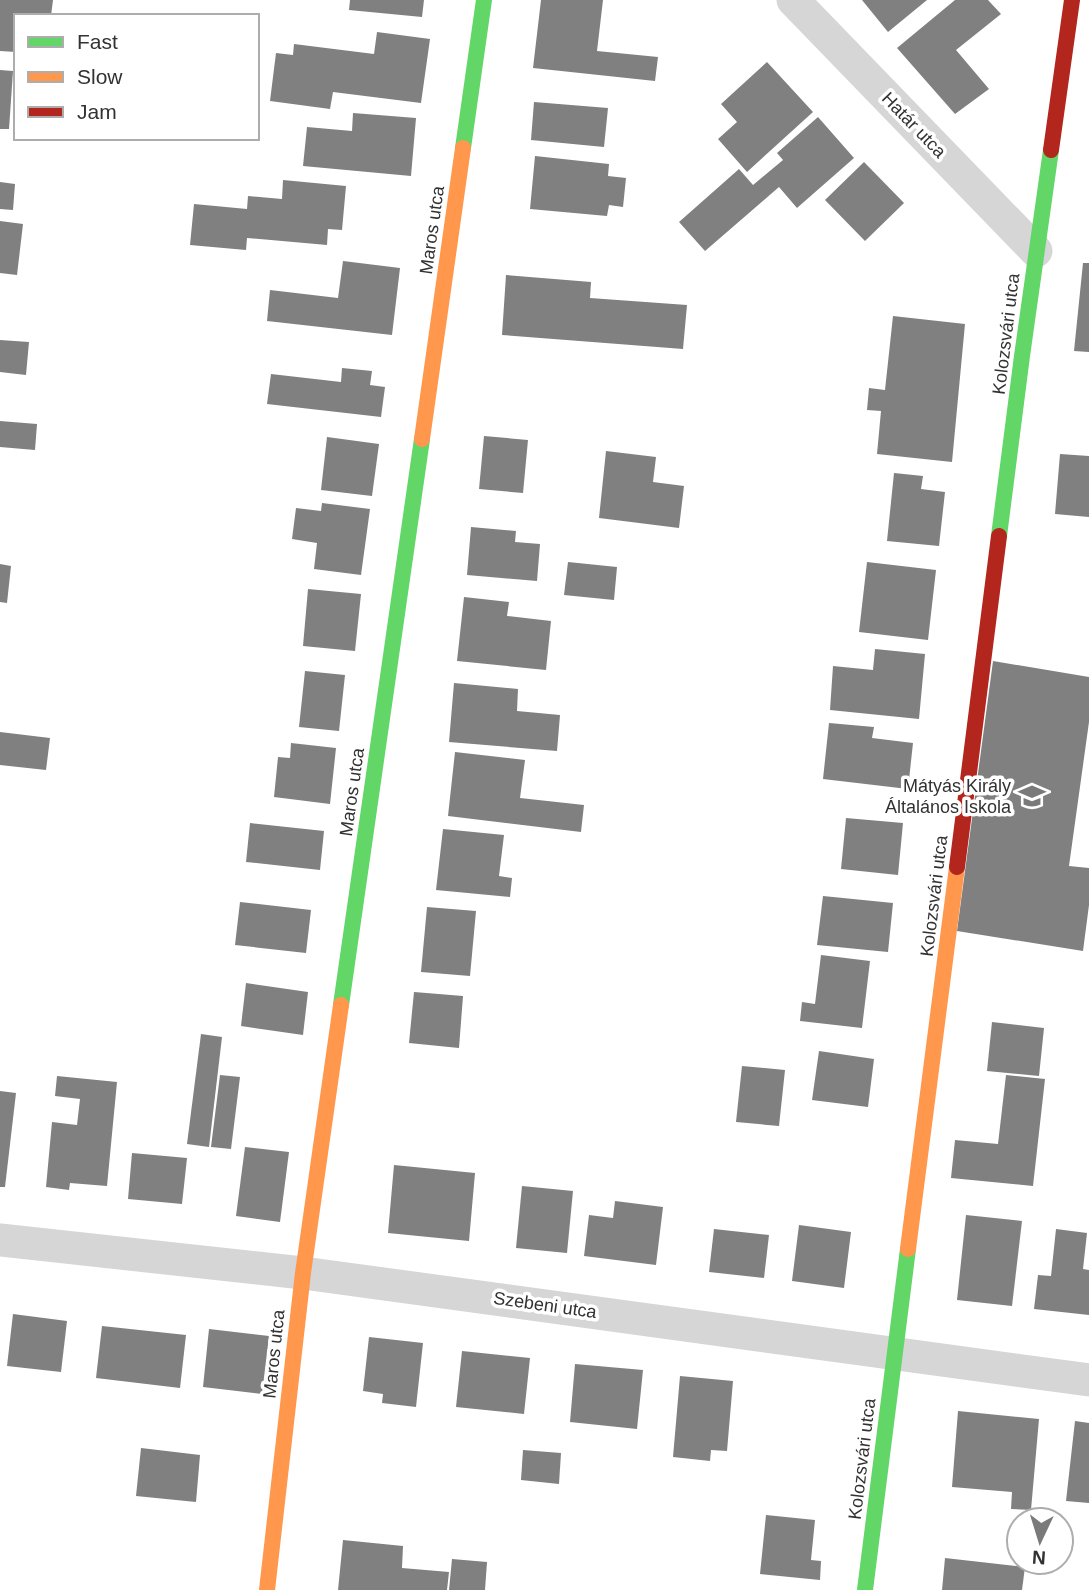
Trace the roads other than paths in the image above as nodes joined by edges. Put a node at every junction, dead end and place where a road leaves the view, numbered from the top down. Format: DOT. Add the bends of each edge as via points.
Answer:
graph roads {
  1 [pos="484,0"];
  2 [pos="793,0"];
  3 [pos="1072,0"];
  4 [pos="1036,251"];
  5 [pos="0,1240"];
  6 [pos="303,1273"];
  7 [pos="894,1353"];
  8 [pos="1089,1380"];
  9 [pos="267,1590"];
  10 [pos="865,1590"];
  1 -- 6 [label="street, Maros utca"];
  2 -- 4 [label="street, Határ utca"];
  3 -- 4 [label="street, Kolozsvári utca"];
  4 -- 7 [label="street, Kolozsvári utca"];
  5 -- 6 [label="street, Szebeni utca"];
  6 -- 7 [label="street, Szebeni utca"];
  6 -- 9 [label="street, Maros utca"];
  7 -- 8 [label="street, Szebeni utca"];
  7 -- 10 [label="street, Kolozsvári utca"];
}
